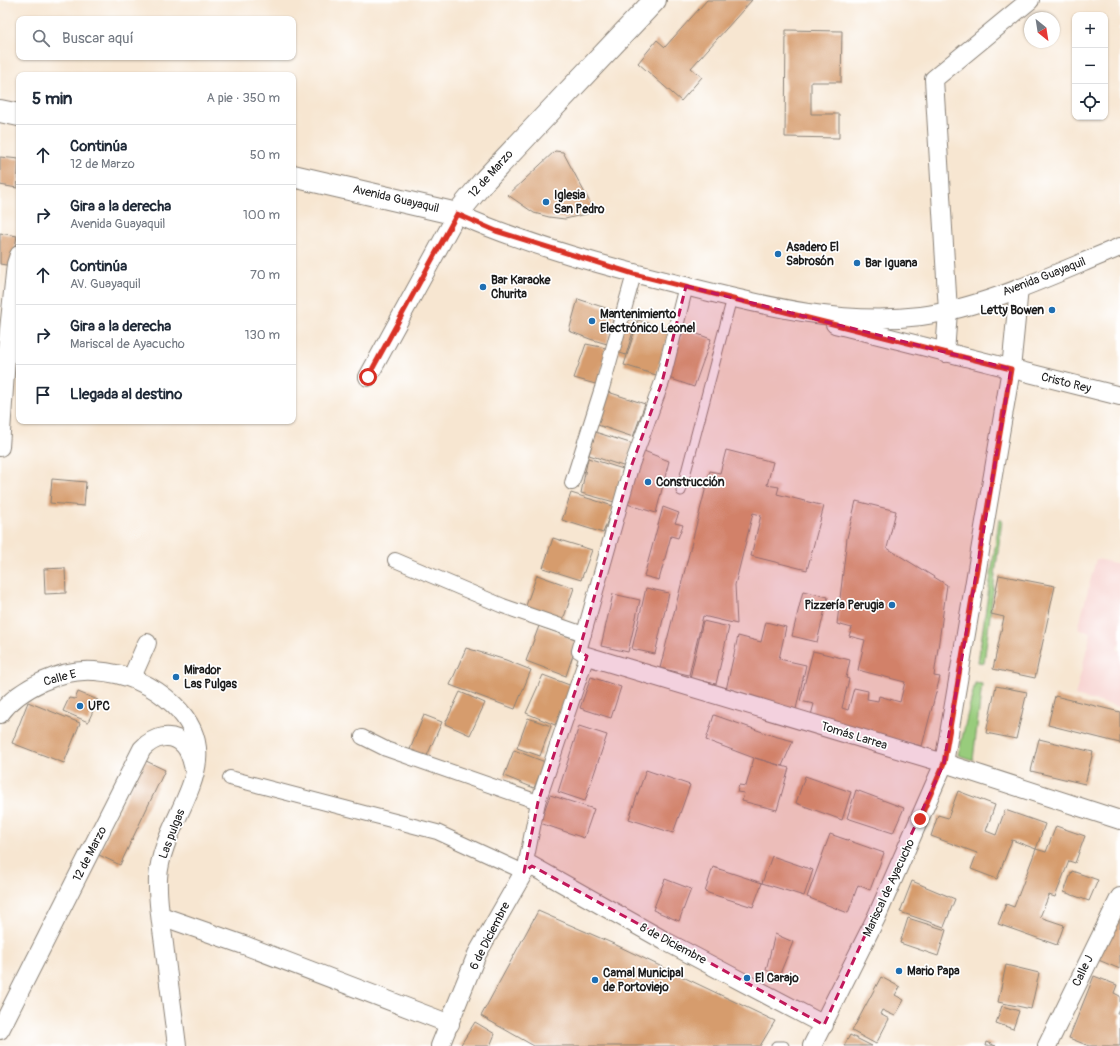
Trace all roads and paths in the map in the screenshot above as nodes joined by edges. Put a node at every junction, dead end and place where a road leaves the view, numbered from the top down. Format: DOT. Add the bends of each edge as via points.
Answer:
graph roads {
  1 [pos="655,0"];
  2 [pos="1030,0"];
  3 [pos="0,111"];
  4 [pos="16,114"];
  5 [pos="296,177"];
  6 [pos="457,214"];
  7 [pos="1120,247"];
  8 [pos="16,264"];
  9 [pos="634,274"];
  10 [pos="686,286"];
  11 [pos="1019,288"];
  12 [pos="732,298"];
  13 [pos="778,309"];
  14 [pos="948,311"];
  15 [pos="945,353"];
  16 [pos="1011,369"];
  17 [pos="368,377"];
  18 [pos="1120,396"];
  19 [pos="0,447"];
  20 [pos="572,483"];
  21 [pos="681,491"];
  22 [pos="395,560"];
  23 [pos="584,634"];
  24 [pos="147,643"];
  25 [pos="588,656"];
  26 [pos="132,677"];
  27 [pos="0,714"];
  28 [pos="362,737"];
  29 [pos="944,763"];
  30 [pos="195,775"];
  31 [pos="230,778"];
  32 [pos="538,802"];
  33 [pos="1120,820"];
  34 [pos="524,872"];
  35 [pos="1120,897"];
  36 [pos="161,916"];
  37 [pos="450,1024"];
  38 [pos="824,1025"];
  39 [pos="0,1030"];
  40 [pos="177,1046"];
  41 [pos="440,1046"];
  42 [pos="776,1046"];
  43 [pos="784,1046"];
  44 [pos="812,1046"];
  45 [pos="1047,1046"];
  1 -- 6 [label="street, 12 de Marzo" via="484,181"];
  2 -- 14 [label="street" via="934,79"];
  3 -- 4 [label="street"];
  5 -- 6 [label="street, Avenida Guayaquil"];
  6 -- 9 [label="street, Avenida Guayaquil" via="496,231"];
  6 -- 17 [label="street, 12 de Marzo"];
  7 -- 11 [label="street, Avenida Guayaquil"];
  8 -- 19 [label="street"];
  9 -- 10 [label="street, Avenida Guayaquil"];
  9 -- 20 [label="street"];
  10 -- 12 [label="street, Avenida Guayaquil"];
  10 -- 23 [label="street" via="662,382 631,467"];
  11 -- 14 [label="street, Avenida Guayaquil"];
  11 -- 16 [label="street, Mariscal de Ayacucho"];
  12 -- 13 [label="street, Avenida Guayaquil"];
  12 -- 21 [label="lane"];
  13 -- 14 [label="street, Avenida Guayaquil" via="856,318 913,316"];
  13 -- 15 [label="street, Cristo Rey"];
  14 -- 15 [label="street"];
  15 -- 16 [label="street, Cristo Rey"];
  16 -- 18 [label="street, Cristo Rey"];
  16 -- 29 [label="street, Mariscal de Ayacucho"];
  22 -- 23 [label="street" via="503,606"];
  23 -- 25 [label="street" via="580,651"];
  24 -- 26 [label="street"];
  25 -- 29 [label="street, Tomás Larrea"];
  25 -- 32 [label="street"];
  26 -- 27 [label="street, Calle E" via="92,671 53,677 19,694"];
  26 -- 30 [label="street, Las pulgas" via="168,699 183,713 198,744"];
  28 -- 32 [label="street" via="386,749"];
  29 -- 33 [label="street, Tomás Larrea"];
  29 -- 38 [label="street, Mariscal de Ayacucho" via="876,918"];
  30 -- 36 [label="street, Las pulgas" via="161,859 158,877"];
  30 -- 39 [label="street, 12 de Marzo" via="184,744 171,738 158,737 142,749"];
  31 -- 34 [label="street" via="437,832"];
  32 -- 34 [label="street"];
  34 -- 37 [label="street, 6 de Diciembre" via="477,954"];
  34 -- 38 [label="street, 8 de Diciembre" via="532,866 665,941"];
  35 -- 45 [label="street, Calle J"];
  36 -- 37 [label="street"];
  36 -- 40 [label="street, Las pulgas"];
  37 -- 41 [label="street"];
  38 -- 44 [label="street, Mariscal de Ayacucho"];
  42 -- 43 [label="lane"];
}
